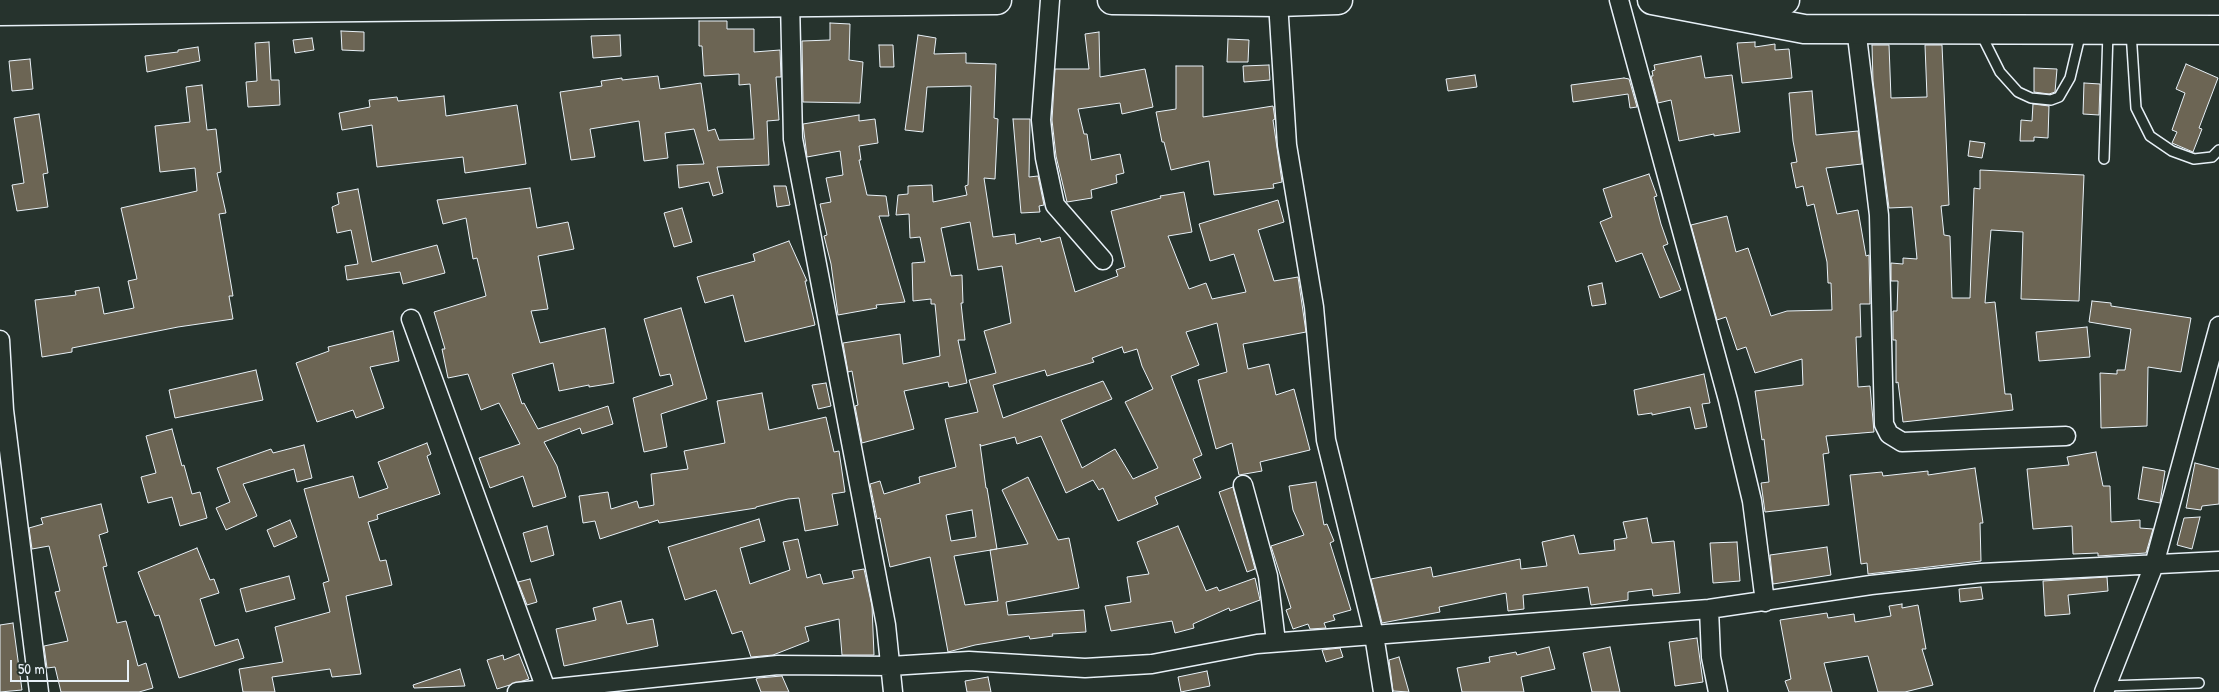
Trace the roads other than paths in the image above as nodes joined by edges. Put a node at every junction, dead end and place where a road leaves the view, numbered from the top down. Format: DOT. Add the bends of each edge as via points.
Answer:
graph roads {
  1 [pos="997,0"];
  2 [pos="1050,0"];
  3 [pos="1112,0"];
  4 [pos="1338,0"];
  5 [pos="1619,0"];
  6 [pos="1652,0"];
  7 [pos="1687,0"];
  8 [pos="1785,0"];
  9 [pos="790,1"];
  10 [pos="1278,2"];
  11 [pos="0,11"];
  12 [pos="1856,28"];
  13 [pos="1979,29"];
  14 [pos="2107,30"];
  15 [pos="2219,30"];
  16 [pos="2219,150"];
  17 [pos="2104,160"];
  18 [pos="1104,260"];
  19 [pos="411,319"];
  20 [pos="2219,326"];
  21 [pos="0,340"];
  22 [pos="2066,436"];
  23 [pos="1243,485"];
  24 [pos="2219,561"];
  25 [pos="2154,565"];
  26 [pos="1765,602"];
  27 [pos="1709,609"];
  28 [pos="1374,635"];
  29 [pos="1276,642"];
  30 [pos="891,666"];
  31 [pos="2199,683"];
  32 [pos="546,689"];
  33 [pos="2105,689"];
  34 [pos="39,692"];
  35 [pos="517,692"];
  36 [pos="893,692"];
  37 [pos="1383,692"];
  38 [pos="1718,692"];
  1 -- 9 [label="highway"];
  2 -- 18 [label="street" via="1041,120 1054,205"];
  3 -- 10 [label="highway"];
  4 -- 10 [label="highway"];
  5 -- 26 [label="street" via="1728,400 1752,501"];
  6 -- 12 [label="highway" via="1804,29"];
  7 -- 8 [label="highway"];
  9 -- 11 [label="highway"];
  9 -- 30 [label="street" via="793,139"];
  10 -- 28 [label="street" via="1286,145 1314,306 1326,440"];
  12 -- 13 [label="highway"];
  12 -- 22 [label="street" via="1879,216 1884,424 1889,434 1902,442"];
  13 -- 14 [label="highway"];
  13 -- 14 [label="lane" via="2000,72 2018,92 2031,98 2051,100 2059,98 2070,78"];
  14 -- 15 [label="highway"];
  14 -- 16 [label="lane" via="2150,136 2172,151 2194,160 2212,157"];
  14 -- 17 [label="lane"];
  19 -- 32 [label="street"];
  20 -- 25 [label="street"];
  21 -- 34 [label="street" via="4,410"];
  23 -- 29 [label="street" via="1268,576"];
  24 -- 25 [label="street"];
  25 -- 26 [label="street" via="1982,572"];
  25 -- 33 [label="street"];
  26 -- 27 [label="street"];
  27 -- 28 [label="street"];
  27 -- 38 [label="street" via="1711,657"];
  28 -- 29 [label="street"];
  28 -- 37 [label="street"];
  29 -- 30 [label="street" via="1143,665 1085,668 969,661"];
  30 -- 32 [label="street" via="778,665"];
  30 -- 36 [label="street"];
  31 -- 33 [label="lane"];
  32 -- 35 [label="street"];
}
